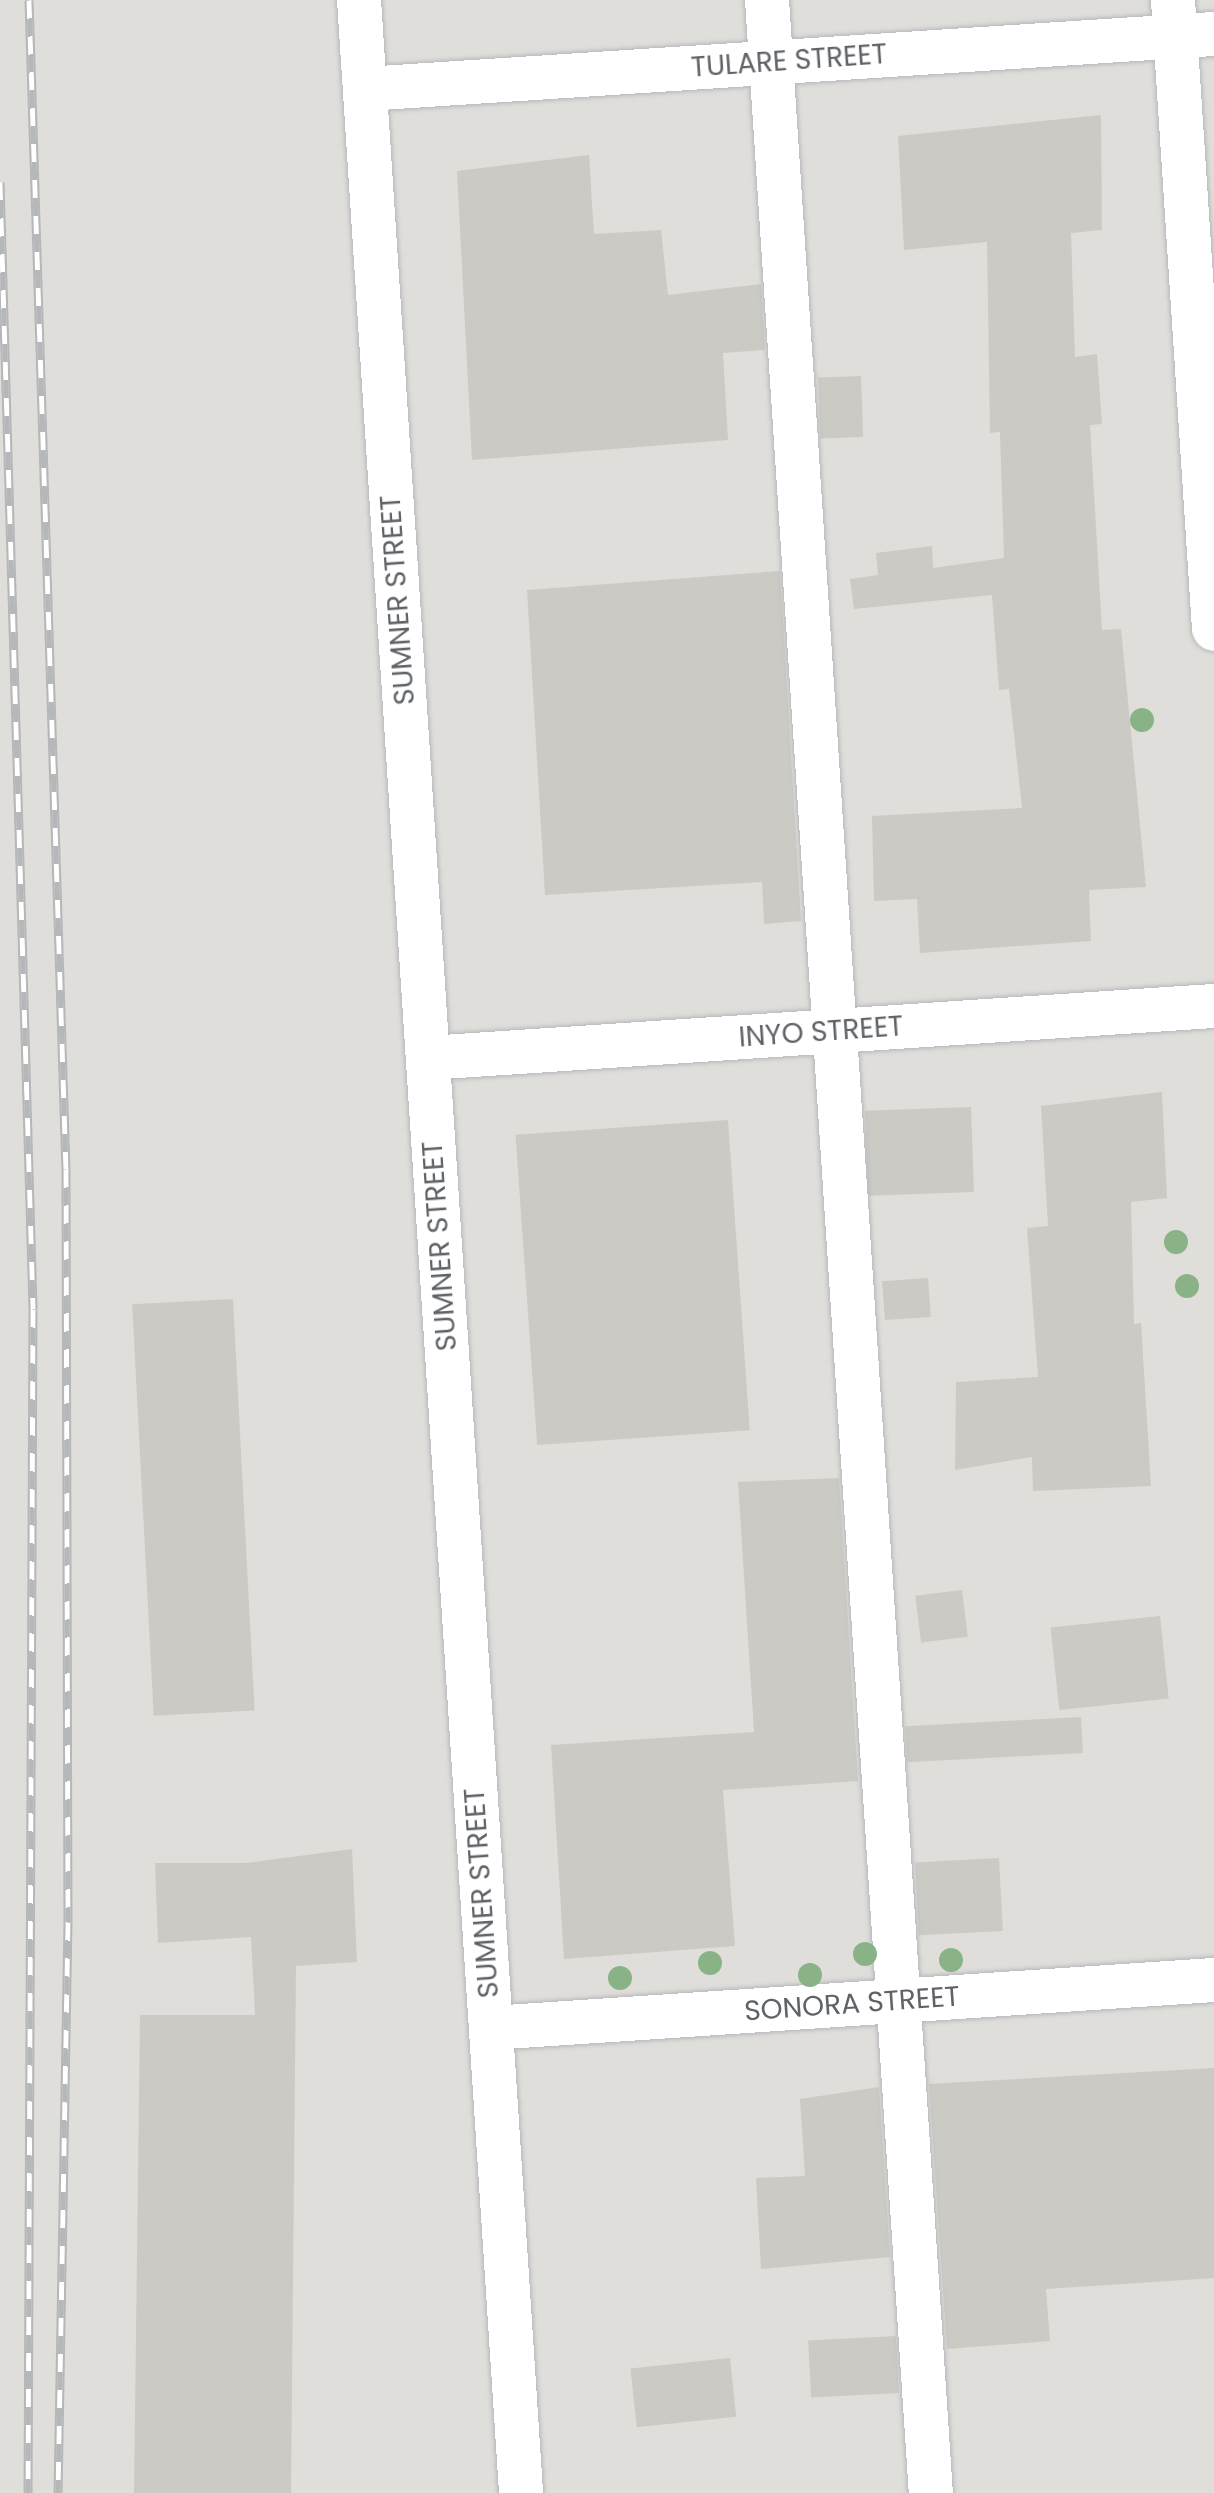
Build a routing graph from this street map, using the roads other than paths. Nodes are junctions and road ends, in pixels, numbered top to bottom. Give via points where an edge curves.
1 (359, 0) edge
2 (767, 0) edge
3 (1188, 23) edge
4 (771, 63) junction
5 (365, 89) junction
6 (1214, 629) edge
7 (1214, 1006) edge
8 (833, 1031) junction
9 (428, 1058) junction
10 (1214, 1980) edge
11 (901, 2000) junction
12 (491, 2028) junction
13 (521, 2493) edge
14 (931, 2493) edge

1 - 5 street, SUMNER STREET
2 - 4 street
3 - 4 street, TULARE STREET
3 - 6 street
4 - 5 street, TULARE STREET
4 - 8 street
5 - 9 street, SUMNER STREET
7 - 8 street, INYO STREET
8 - 9 street, INYO STREET
8 - 11 street
9 - 12 street, SUMNER STREET
10 - 11 street, SONORA STREET
11 - 12 street, SONORA STREET
11 - 14 street
12 - 13 street, SUMNER STREET

